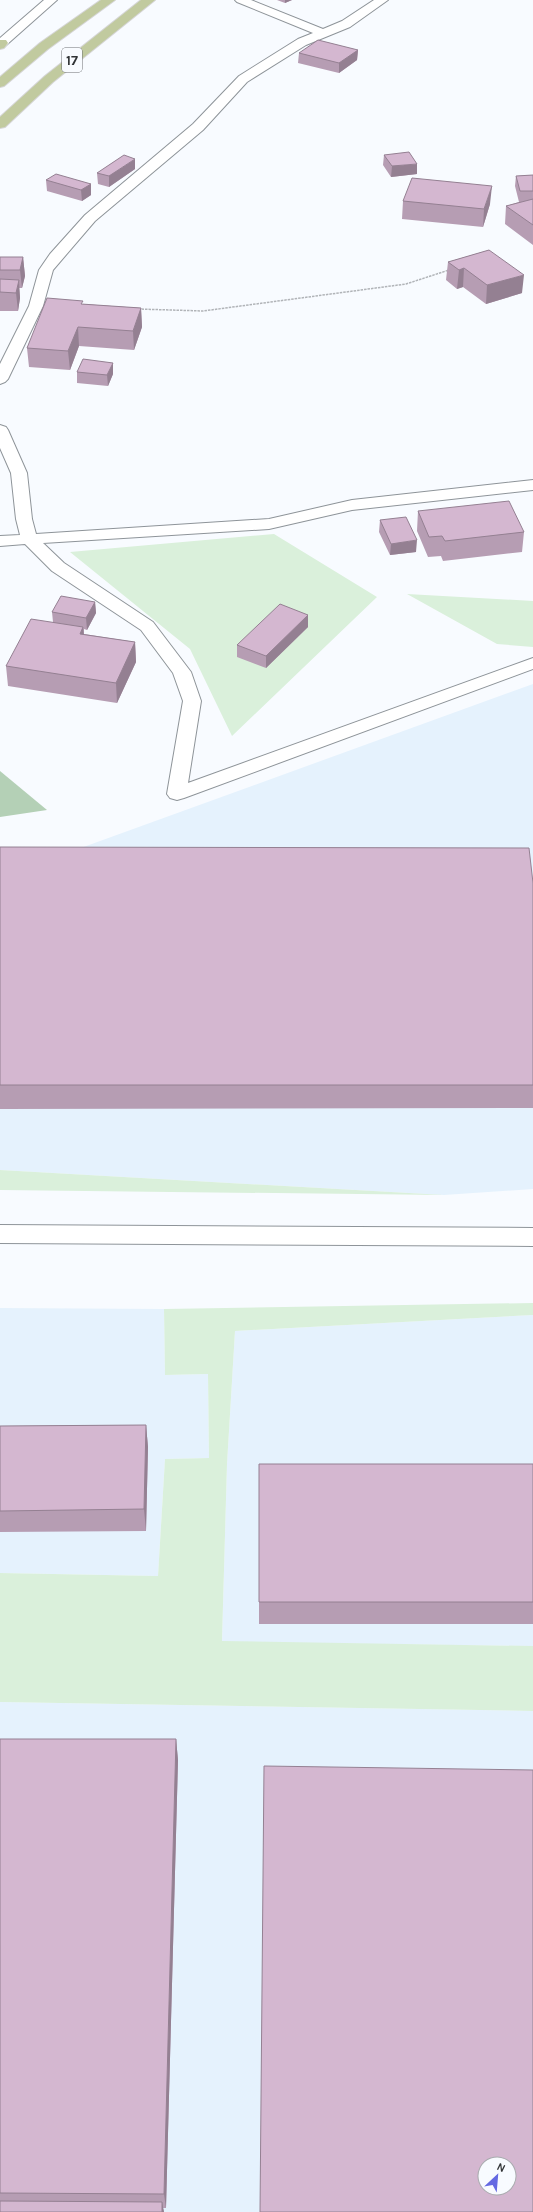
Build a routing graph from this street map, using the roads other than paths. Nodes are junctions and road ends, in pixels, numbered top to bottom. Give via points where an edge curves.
1 (51, 0) edge
2 (109, 0) edge
3 (149, 0) edge
4 (241, 0) edge
5 (382, 0) edge
6 (323, 33) junction
7 (1, 44) edge
8 (0, 83) edge
9 (0, 124) edge
10 (0, 379) edge
11 (0, 430) edge
12 (533, 485) edge
13 (29, 539) junction
14 (0, 541) edge
15 (533, 663) edge
16 (0, 1234) edge
17 (533, 1237) edge

1 - 7 street
2 - 8 main road, 17 via 44,46
3 - 9 main road, 17 via 49,79
4 - 6 street
5 - 6 street via 346,24
6 - 10 street via 302,42 243,79 198,127 90,218 46,270 36,306
11 - 13 street via 19,473
12 - 13 street via 352,505 269,524
13 - 14 street
13 - 15 street via 58,567 147,626 182,672 192,701 177,794
16 - 17 street

